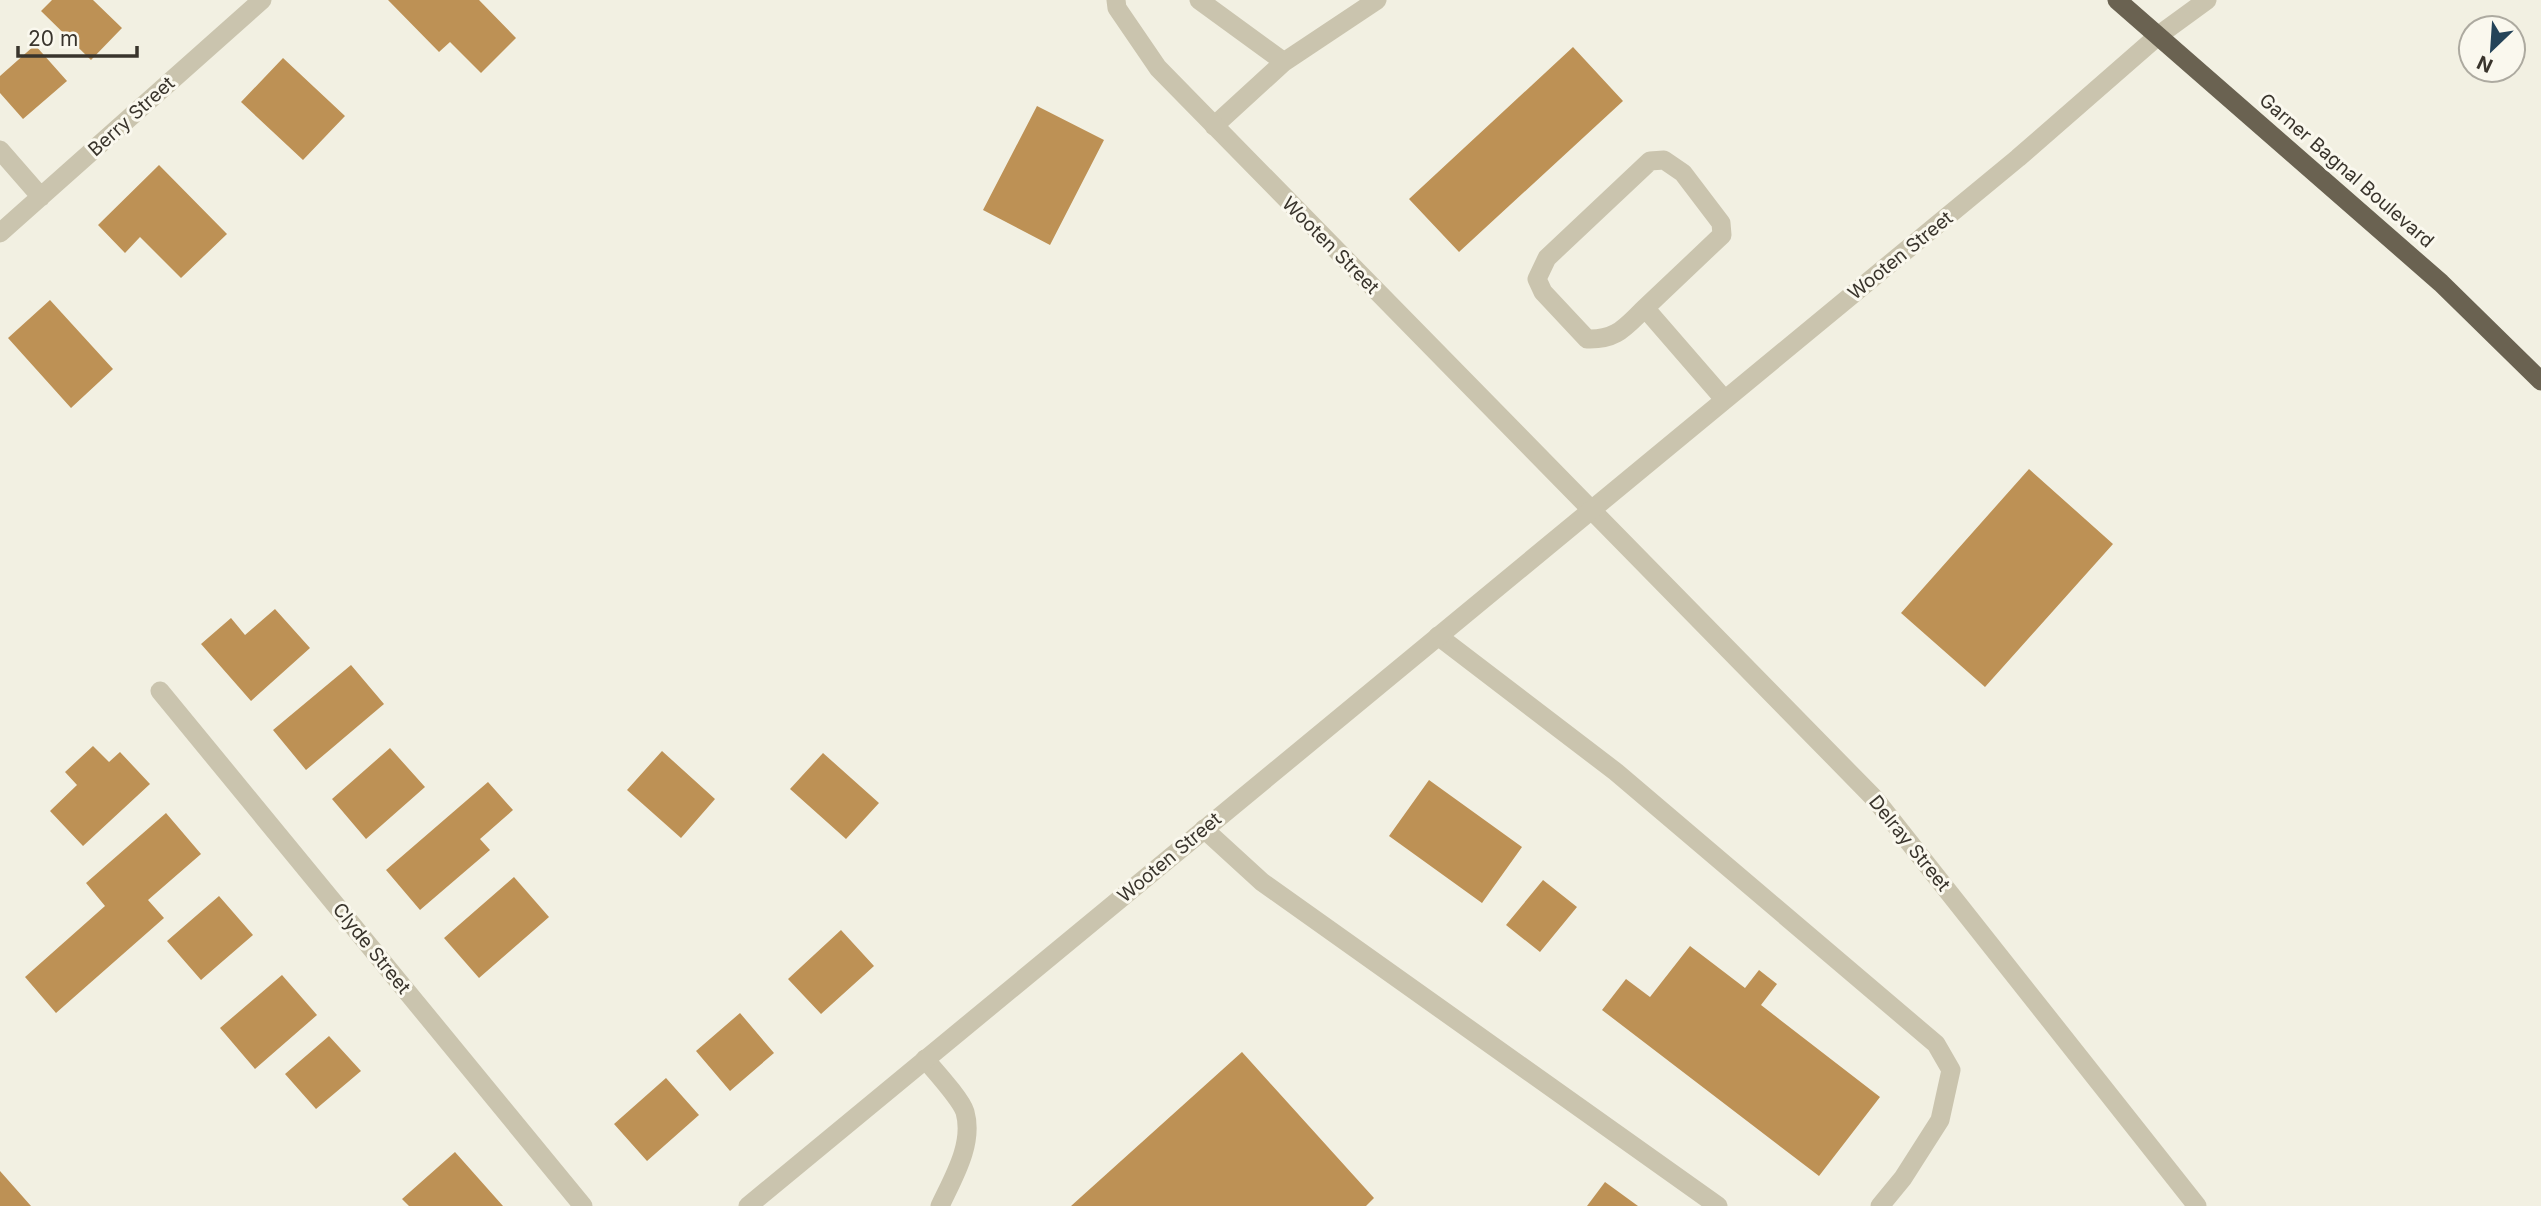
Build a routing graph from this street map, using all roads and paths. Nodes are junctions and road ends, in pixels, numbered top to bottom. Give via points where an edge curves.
1 (262, 0) edge
2 (1116, 0) edge
3 (1199, 0) edge
4 (1377, 0) edge
5 (2117, 0) edge
6 (2207, 0) edge
7 (2159, 35) junction
8 (1284, 62) junction
9 (1214, 126) junction
10 (0, 150) edge
11 (41, 197) junction
12 (0, 233) edge
13 (1645, 308) junction
14 (2541, 381) edge
15 (1724, 400) junction
16 (1591, 509) junction
17 (1438, 636) junction
18 (160, 691) dead end
19 (1204, 829) junction
20 (925, 1059) junction
21 (583, 1206) edge
22 (748, 1206) edge
23 (940, 1206) edge
24 (1718, 1206) edge
25 (1880, 1206) edge
26 (2196, 1206) edge

1 - 11 street, Berry Street
2 - 9 street, Wooten Street via 1158,68
3 - 8 street
4 - 8 street
5 - 7 highway, Garner Bagnal Boulevard
6 - 7 street, Wooten Street
7 - 14 highway, Garner Bagnal Boulevard via 2441,283
7 - 15 street, Wooten Street via 2018,159
8 - 9 street
9 - 16 street, Wooten Street
10 - 11 street
11 - 12 street, Berry Street
13 - 13 street via 1722,235 1721,223 1683,173 1664,160 1650,161 1547,258 1537,279 1543,292 1587,339 1617,335
13 - 15 street
15 - 16 street, Wooten Street
16 - 17 street, Wooten Street
16 - 26 street, Delray Street via 1875,799
17 - 19 street, Wooten Street
17 - 25 street via 1616,772 1936,1044 1951,1070 1940,1120
18 - 21 street, Clyde Street
19 - 20 street, Wooten Street
19 - 24 street via 1262,882
20 - 22 street, Wooten Street
20 - 23 street via 964,1110 967,1128 963,1154

